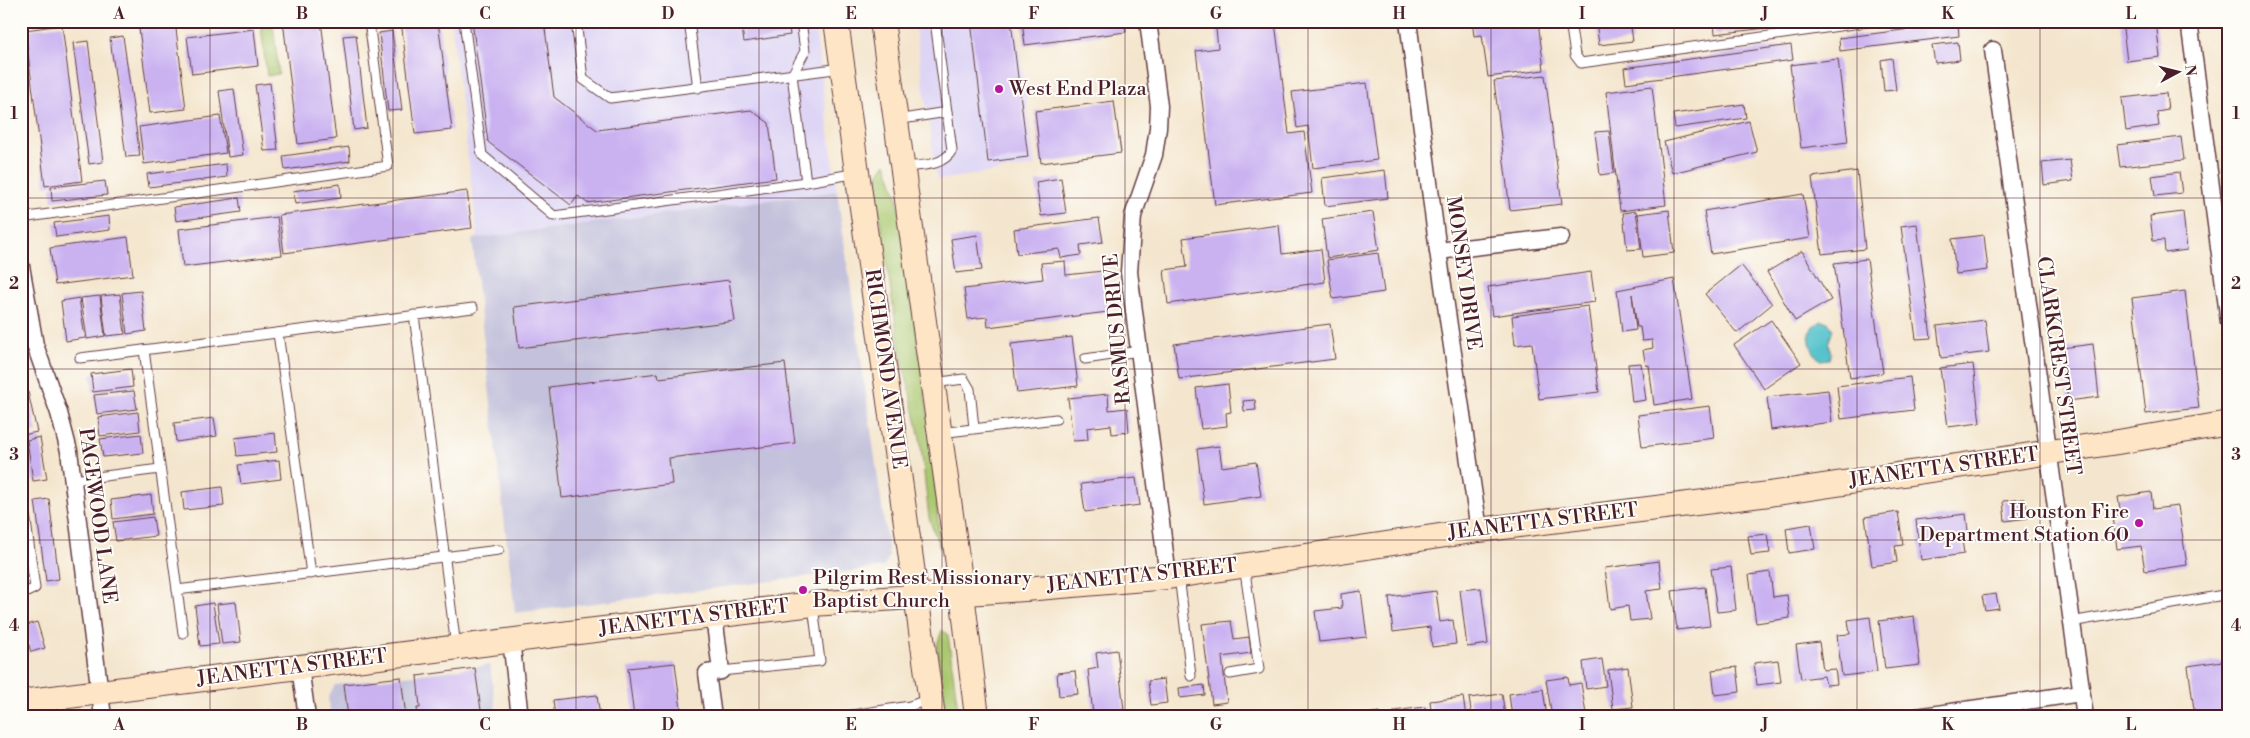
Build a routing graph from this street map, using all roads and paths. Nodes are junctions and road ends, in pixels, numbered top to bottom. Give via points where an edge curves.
1 (368, 21) edge
2 (464, 21) edge
3 (576, 21) edge
4 (689, 21) edge
5 (801, 21) edge
6 (836, 21) edge
7 (882, 21) edge
8 (935, 21) edge
9 (1148, 21) edge
10 (1408, 21) edge
11 (1570, 21) edge
12 (2189, 21) edge
13 (1868, 22) edge
14 (1993, 50) dead end
15 (843, 68) junction
16 (792, 75) junction
17 (698, 88) junction
18 (947, 112) junction
19 (896, 120) junction
20 (902, 167) junction
21 (858, 174) junction
22 (806, 182) junction
23 (21, 218) edge
24 (1561, 237) dead end
25 (1438, 251) junction
26 (21, 268) edge
27 (473, 308) dead end
28 (414, 315) junction
29 (2229, 322) edge
30 (278, 333) junction
31 (144, 350) junction
32 (1139, 351) junction
33 (80, 358) dead end
34 (1085, 359) dead end
35 (932, 384) junction
36 (1056, 419) dead end
37 (2226, 424) edge
38 (974, 428) junction
39 (940, 433) junction
40 (2229, 450) edge
41 (2048, 452) junction
42 (160, 469) junction
43 (73, 480) junction
44 (21, 485) edge
45 (1479, 530) junction
46 (500, 550) dead end
47 (445, 557) junction
48 (1244, 565) junction
49 (311, 574) junction
50 (1174, 576) junction
51 (177, 590) junction
52 (962, 593) junction
53 (2229, 594) edge
54 (21, 595) edge
55 (916, 597) junction
56 (813, 604) junction
57 (714, 616) junction
58 (2071, 622) junction
59 (183, 633) dead end
60 (511, 640) junction
61 (456, 647) junction
62 (300, 667) junction
63 (721, 671) junction
64 (1230, 674) dead end
65 (1191, 676) dead end
66 (100, 693) junction
67 (2081, 693) junction
68 (21, 702) edge
69 (932, 708) edge
70 (102, 717) edge
71 (307, 717) edge
72 (520, 717) edge
73 (713, 717) edge
74 (839, 717) edge
75 (977, 717) edge
76 (1917, 717) edge
77 (2085, 717) edge

1 - 23 lane via 388,166
2 - 22 lane via 482,155 554,216
3 - 17 lane via 583,79 610,98
4 - 17 lane
5 - 16 lane via 805,51
6 - 15 street, RICHMOND AVENUE
7 - 19 street
8 - 18 lane
9 - 32 street, RASMUS DRIVE via 1159,121 1154,155 1133,216 1129,272
10 - 25 street, MONSEY DRIVE
11 - 13 lane via 1575,55 1581,63
12 - 29 street
14 - 41 street, CLARKCREST STREET
15 - 16 lane
15 - 21 street, RICHMOND AVENUE
16 - 17 lane
16 - 22 lane
18 - 19 lane
18 - 20 lane via 952,150 948,157 940,162
19 - 20 street
20 - 35 street
21 - 22 lane
21 - 55 street, RICHMOND AVENUE
24 - 25 street
25 - 45 street, MONSEY DRIVE
26 - 43 street, PAGEWOOD LANE via 35,345 65,431
27 - 28 lane
28 - 30 lane
28 - 47 lane
30 - 31 lane
30 - 49 lane
31 - 33 lane
31 - 42 lane
32 - 34 lane
32 - 50 street, RASMUS DRIVE
35 - 38 lane via 964,379 970,388
35 - 39 street
36 - 38 lane
37 - 40 lane
37 - 41 street, JEANETTA STREET
38 - 39 lane
39 - 52 street
41 - 45 street, JEANETTA STREET via 1769,494
41 - 58 street, CLARKCREST STREET
42 - 43 lane
42 - 51 lane
43 - 66 street, PAGEWOOD LANE
44 - 54 lane via 35,588
45 - 48 street, JEANETTA STREET
46 - 47 lane
47 - 49 lane
47 - 61 lane
48 - 50 street, JEANETTA STREET
48 - 64 lane via 1259,669
49 - 51 lane
50 - 52 street, JEANETTA STREET
50 - 65 lane
51 - 59 lane
52 - 55 street, JEANETTA STREET
52 - 75 street
53 - 58 lane
55 - 56 street, JEANETTA STREET
55 - 69 street, RICHMOND AVENUE
56 - 57 street, JEANETTA STREET
56 - 63 lane via 820,661
57 - 60 street, JEANETTA STREET
57 - 63 street
58 - 67 street, CLARKCREST STREET
60 - 61 street, JEANETTA STREET
60 - 72 street
61 - 62 street, JEANETTA STREET
62 - 66 street, JEANETTA STREET
62 - 71 street
63 - 73 street via 707,673
66 - 68 street, JEANETTA STREET
66 - 70 street, PAGEWOOD LANE
67 - 76 street
67 - 77 street, CLARKCREST STREET
69 - 74 lane via 910,706

